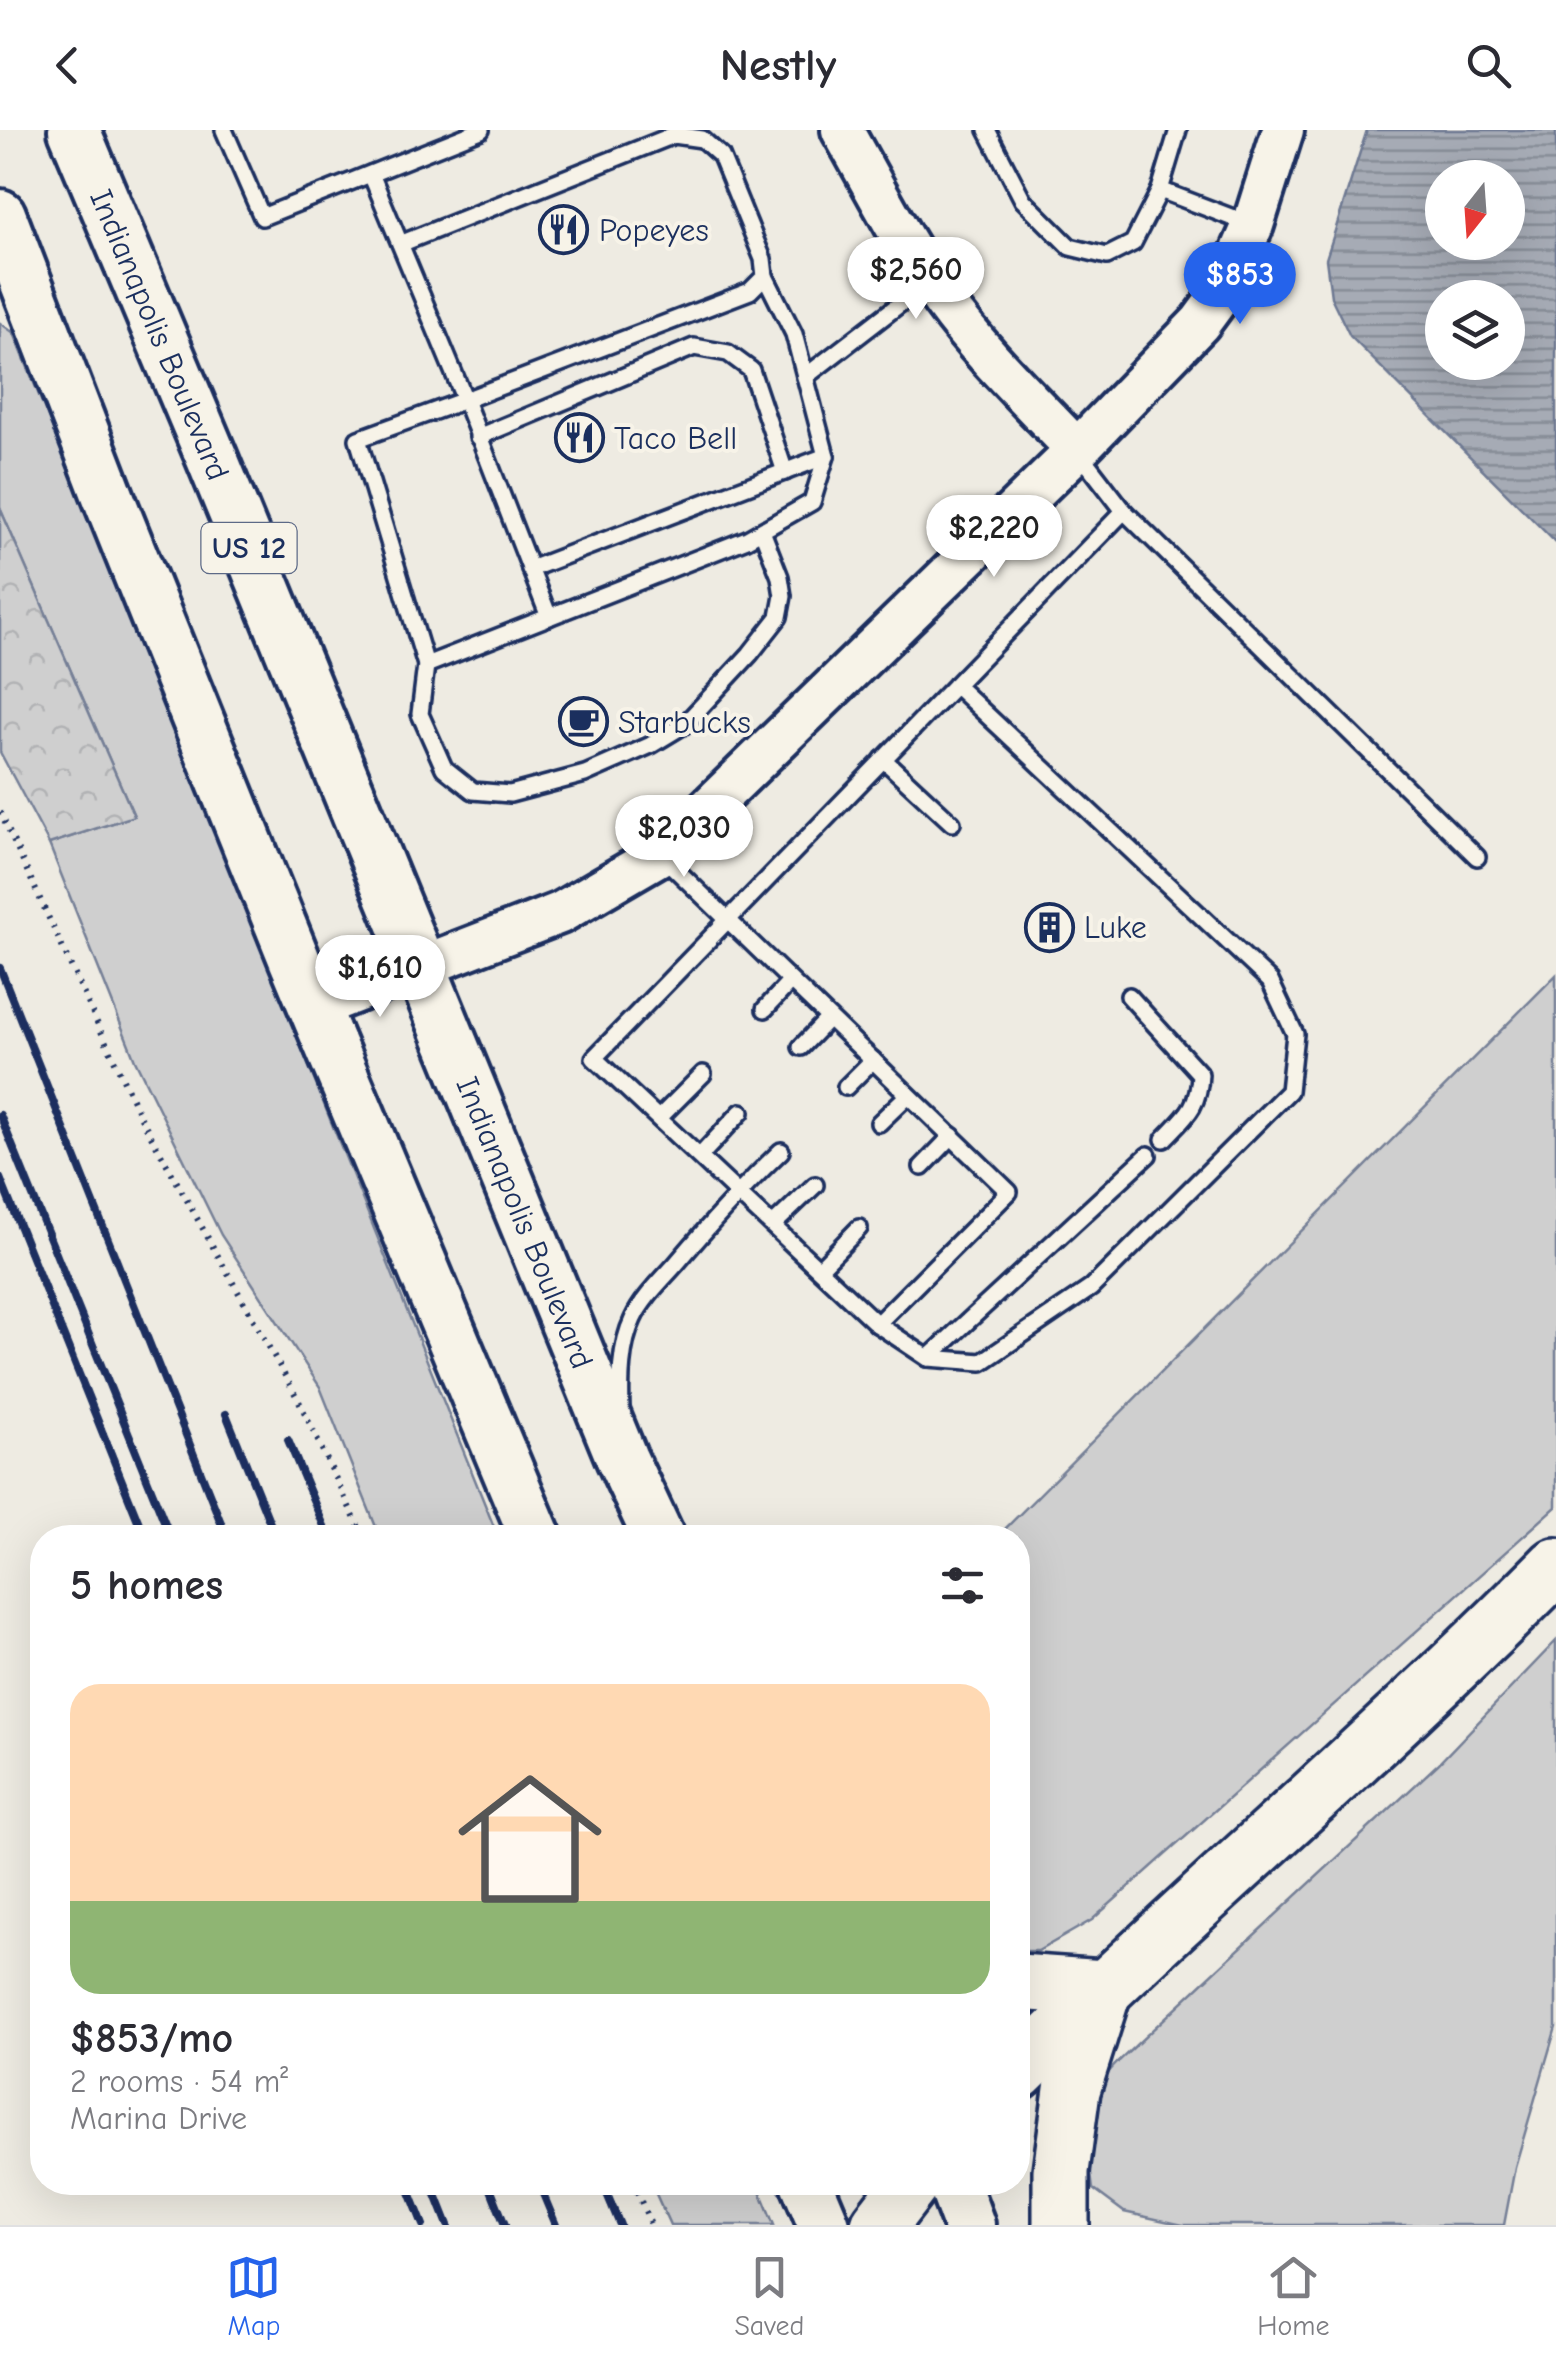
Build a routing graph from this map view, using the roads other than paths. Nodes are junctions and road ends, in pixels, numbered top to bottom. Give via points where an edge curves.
1 (74, 130) edge
2 (224, 130) edge
3 (481, 130) edge
4 (842, 130) edge
5 (987, 130) edge
6 (1178, 130) edge
7 (1283, 130) edge
8 (371, 174) junction
9 (1160, 190) junction
10 (0, 215) edge
11 (1253, 225) junction
12 (400, 244) junction
13 (765, 276) junction
14 (930, 280) junction
15 (805, 377) junction
16 (464, 400) junction
17 (478, 436) junction
18 (1077, 450) junction
19 (826, 456) junction
20 (785, 472) junction
21 (1124, 512) junction
22 (762, 531) junction
23 (530, 569) junction
24 (549, 618) junction
25 (426, 666) junction
26 (955, 685) junction
27 (883, 759) junction
28 (952, 823) dead end
29 (661, 854) junction
30 (1478, 858) dead end
31 (727, 920) junction
32 (420, 967) junction
33 (790, 982) junction
34 (1130, 996) dead end
35 (314, 1008) junction
36 (765, 1008) dead end
37 (829, 1018) junction
38 (801, 1048) dead end
39 (873, 1060) junction
40 (702, 1074) dead end
41 (846, 1087) dead end
42 (908, 1095) junction
43 (742, 1112) dead end
44 (659, 1118) junction
45 (879, 1123) dead end
46 (952, 1136) junction
47 (1164, 1139) dead end
48 (780, 1151) dead end
49 (1148, 1155) dead end
50 (700, 1156) junction
51 (922, 1166) dead end
52 (815, 1184) dead end
53 (738, 1192) junction
54 (774, 1226) junction
55 (859, 1228) dead end
56 (819, 1269) junction
57 (877, 1324) junction
58 (928, 1358) junction
59 (622, 1460) junction
60 (531, 1525) edge
61 (653, 1525) edge
62 (1556, 1566) edge
63 (1030, 1983) edge
64 (1104, 1988) junction
65 (1030, 2060) edge
66 (811, 2195) edge
67 (902, 2195) edge
68 (958, 2195) edge
69 (824, 2225) edge
70 (879, 2225) edge
71 (970, 2225) edge
72 (1060, 2225) edge

1 - 32 main road, Indianapolis Boulevard / US 12
2 - 8 lane via 262,217
3 - 8 lane
4 - 14 street
5 - 9 lane via 1023,200 1070,247 1107,256 1133,243
6 - 9 lane
7 - 11 street
8 - 12 lane
9 - 11 lane
10 - 35 main road via 16,273
11 - 18 street via 1222,293 1200,323
12 - 13 lane via 674,135 702,139 721,156
12 - 16 lane
13 - 15 lane via 794,334
13 - 16 lane via 750,291
14 - 15 lane
14 - 18 street via 992,360
15 - 19 lane
16 - 17 lane
16 - 25 lane via 358,439
17 - 20 lane via 694,346 728,353 751,370
17 - 23 lane
18 - 21 lane
18 - 29 street
19 - 20 lane
19 - 22 lane via 812,502
20 - 23 lane
21 - 26 lane
21 - 30 lane
22 - 24 lane
22 - 25 lane via 780,577 778,617 684,725 585,774 510,794 473,791 444,768 420,714
23 - 24 lane
24 - 25 lane
26 - 27 lane
26 - 58 lane via 1270,981 1295,1034 1289,1091 1091,1288 982,1362
27 - 28 lane
27 - 31 lane
29 - 31 lane
29 - 32 street via 560,913
31 - 33 lane
31 - 44 lane via 594,1058
32 - 35 street
32 - 59 main road, Indianapolis Boulevard / US 12
33 - 36 lane
33 - 37 lane
34 - 47 lane via 1200,1074 1200,1095
35 - 60 main road
37 - 38 lane
37 - 39 lane
39 - 41 lane
39 - 42 lane
40 - 44 lane
42 - 45 lane
42 - 46 lane
43 - 50 lane
44 - 50 lane
46 - 51 lane
46 - 57 lane via 1009,1192
48 - 53 lane
49 - 58 lane
50 - 53 lane
52 - 54 lane
53 - 54 lane
53 - 59 lane via 633,1318 622,1368
54 - 56 lane
55 - 56 lane
56 - 57 lane
57 - 58 lane
59 - 61 main road, Indianapolis Boulevard / US 12
62 - 64 highway via 1461,1662
63 - 64 highway
64 - 65 highway
64 - 72 highway via 1072,2090
66 - 69 main road
67 - 70 highway
68 - 71 main road

